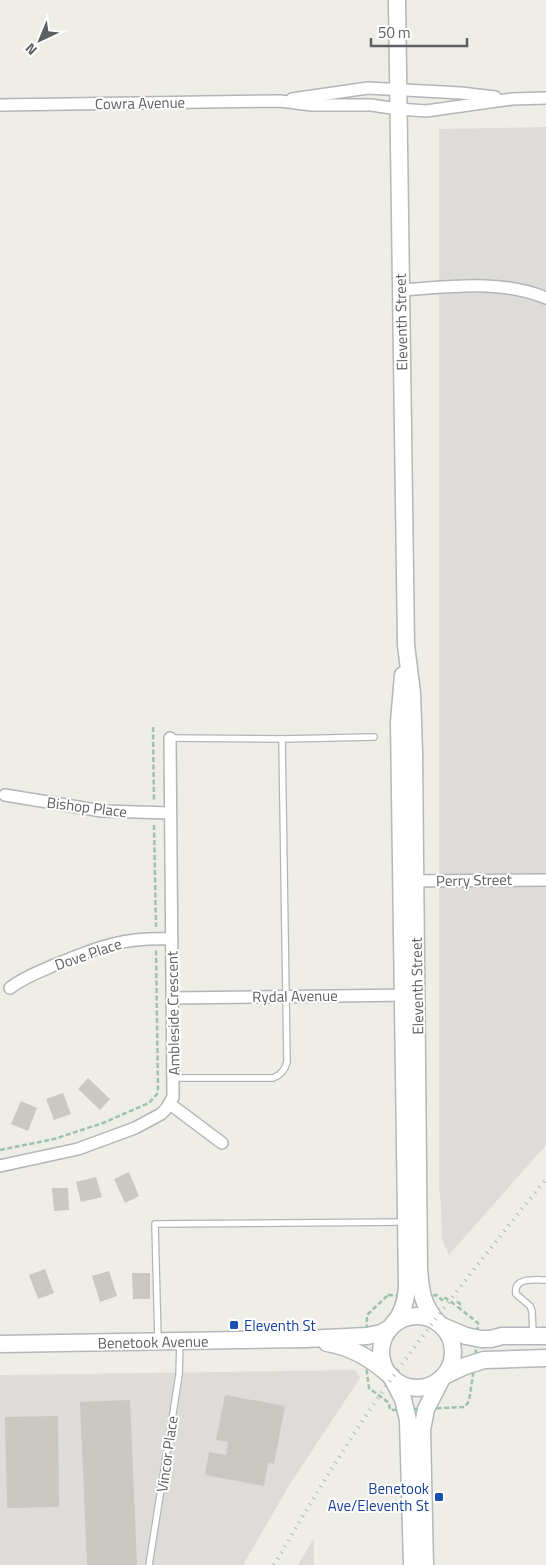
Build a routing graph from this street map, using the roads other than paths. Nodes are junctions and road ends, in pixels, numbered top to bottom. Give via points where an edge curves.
1 (397, 0) edge
2 (398, 90) junction
3 (546, 98) edge
4 (512, 99) junction
5 (280, 101) junction
6 (0, 105) edge
7 (398, 110) junction
8 (401, 290) junction
9 (546, 298) edge
10 (374, 737) dead end
11 (170, 738) joint
12 (282, 739) junction
13 (5, 795) dead end
14 (170, 813) junction
15 (546, 880) edge
16 (409, 881) junction
17 (172, 938) junction
18 (10, 988) dead end
19 (410, 995) junction
20 (285, 996) junction
21 (173, 998) junction
22 (174, 1078) junction
23 (170, 1104) junction
24 (222, 1143) dead end
25 (0, 1166) edge
26 (413, 1222) junction
27 (546, 1280) edge
28 (414, 1296) junction
29 (439, 1324) junction
30 (391, 1326) junction
31 (540, 1336) edge
32 (306, 1340) junction
33 (158, 1342) junction
34 (180, 1342) junction
35 (0, 1344) edge
36 (546, 1358) edge
37 (390, 1376) junction
38 (443, 1377) junction
39 (149, 1565) edge
40 (412, 1565) edge
41 (425, 1565) edge

1 - 2 street, Eleventh Street
2 - 4 street, Cowra Avenue
2 - 5 street, Cowra Avenue via 368,88
2 - 7 street, Eleventh Street
3 - 4 street, Cowra Avenue
4 - 7 street, Cowra Avenue via 426,111
5 - 6 street, Cowra Avenue
5 - 7 street, Cowra Avenue
7 - 8 street, Eleventh Street
8 - 9 street via 498,286
8 - 16 street, Eleventh Street via 406,645 399,722
10 - 12 lane
11 - 12 lane
11 - 14 street, Ambleside Crescent
12 - 20 lane
13 - 14 street, Bishop Place via 102,811
14 - 17 street, Ambleside Crescent
15 - 16 street, Perry Street
16 - 19 street, Eleventh Street
17 - 18 street, Dove Place via 136,939 100,947 30,975
17 - 21 street, Ambleside Crescent
19 - 20 street, Rydal Avenue
19 - 26 street, Eleventh Street
20 - 21 street, Rydal Avenue
20 - 22 lane via 287,1062 278,1076
21 - 22 street, Ambleside Crescent
22 - 23 street, Ambleside Crescent
23 - 24 street
23 - 25 street via 154,1119 78,1149
26 - 28 street, Eleventh Street
26 - 33 lane via 155,1224
27 - 31 lane via 526,1280 515,1287 516,1294 530,1306
28 - 29 street, Eleventh Street
28 - 30 street, Eleventh Street
29 - 30 street via 416,1316 406,1317
29 - 31 street via 477,1339
29 - 38 street via 449,1336 453,1350 451,1364
30 - 32 street, Benetook Avenue via 381,1333 367,1336
30 - 37 street via 382,1342 380,1354
32 - 34 street, Benetook Avenue
32 - 37 street, Benetook Avenue via 341,1346 366,1356
33 - 34 street, Benetook Avenue
33 - 35 street, Benetook Avenue
34 - 39 lane, Vincor Place via 176,1393
36 - 38 street via 475,1362
37 - 38 street via 414,1388 432,1385
37 - 40 street via 406,1409
38 - 41 street via 426,1409 422,1430

